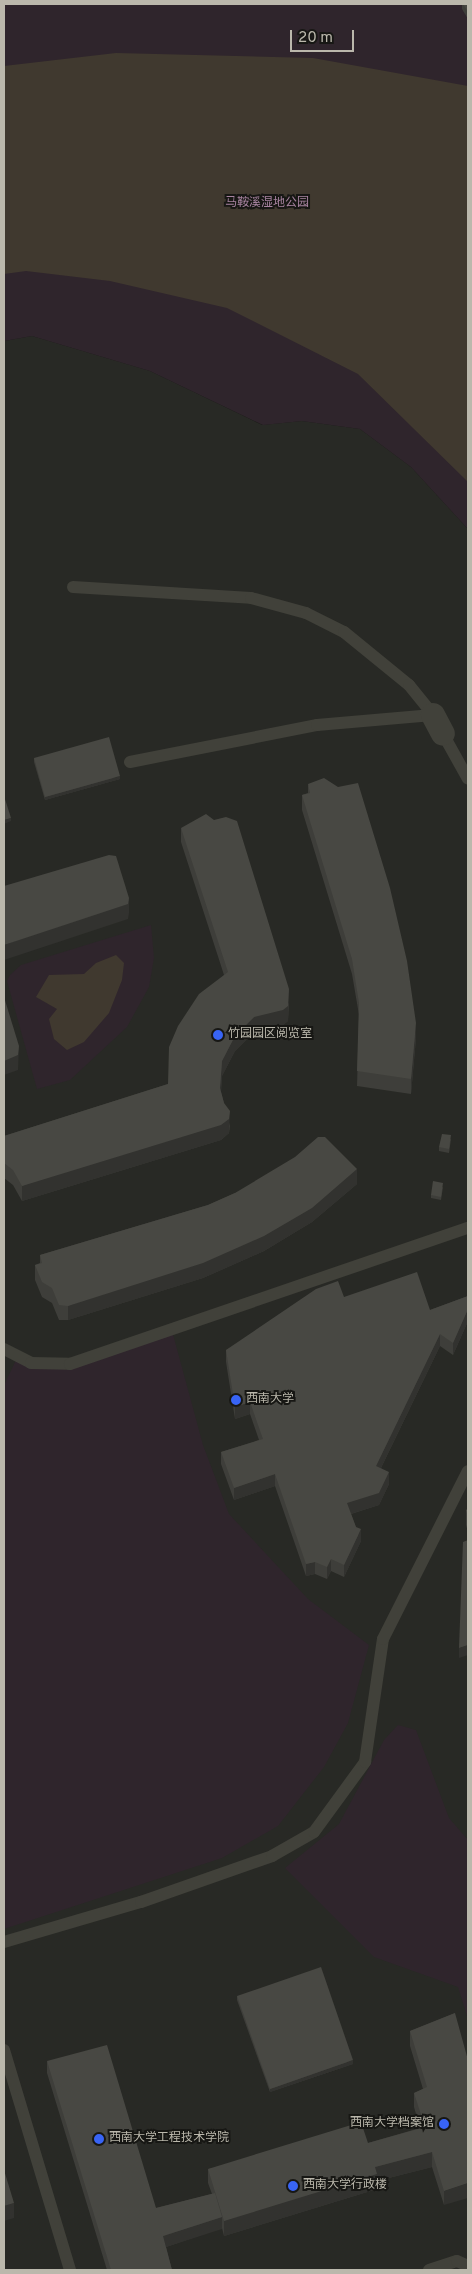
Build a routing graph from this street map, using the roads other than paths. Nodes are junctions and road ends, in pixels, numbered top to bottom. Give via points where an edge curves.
1 (73, 587) dead end
2 (438, 725) junction
3 (130, 762) dead end
4 (468, 779) edge
5 (468, 1228) edge
6 (4, 1349) edge
7 (468, 1471) edge
8 (4, 1942) edge
9 (4, 2050) edge
10 (468, 2266) edge
11 (70, 2270) edge
12 (429, 2270) edge

1 - 2 lane via 251,598 306,612 344,632 409,685
2 - 3 lane via 317,725
2 - 4 lane
5 - 6 lane via 70,1364 31,1363
7 - 8 lane via 383,1639 365,1762 314,1832 272,1856 141,1902
9 - 11 lane
10 - 12 lane via 458,2261

